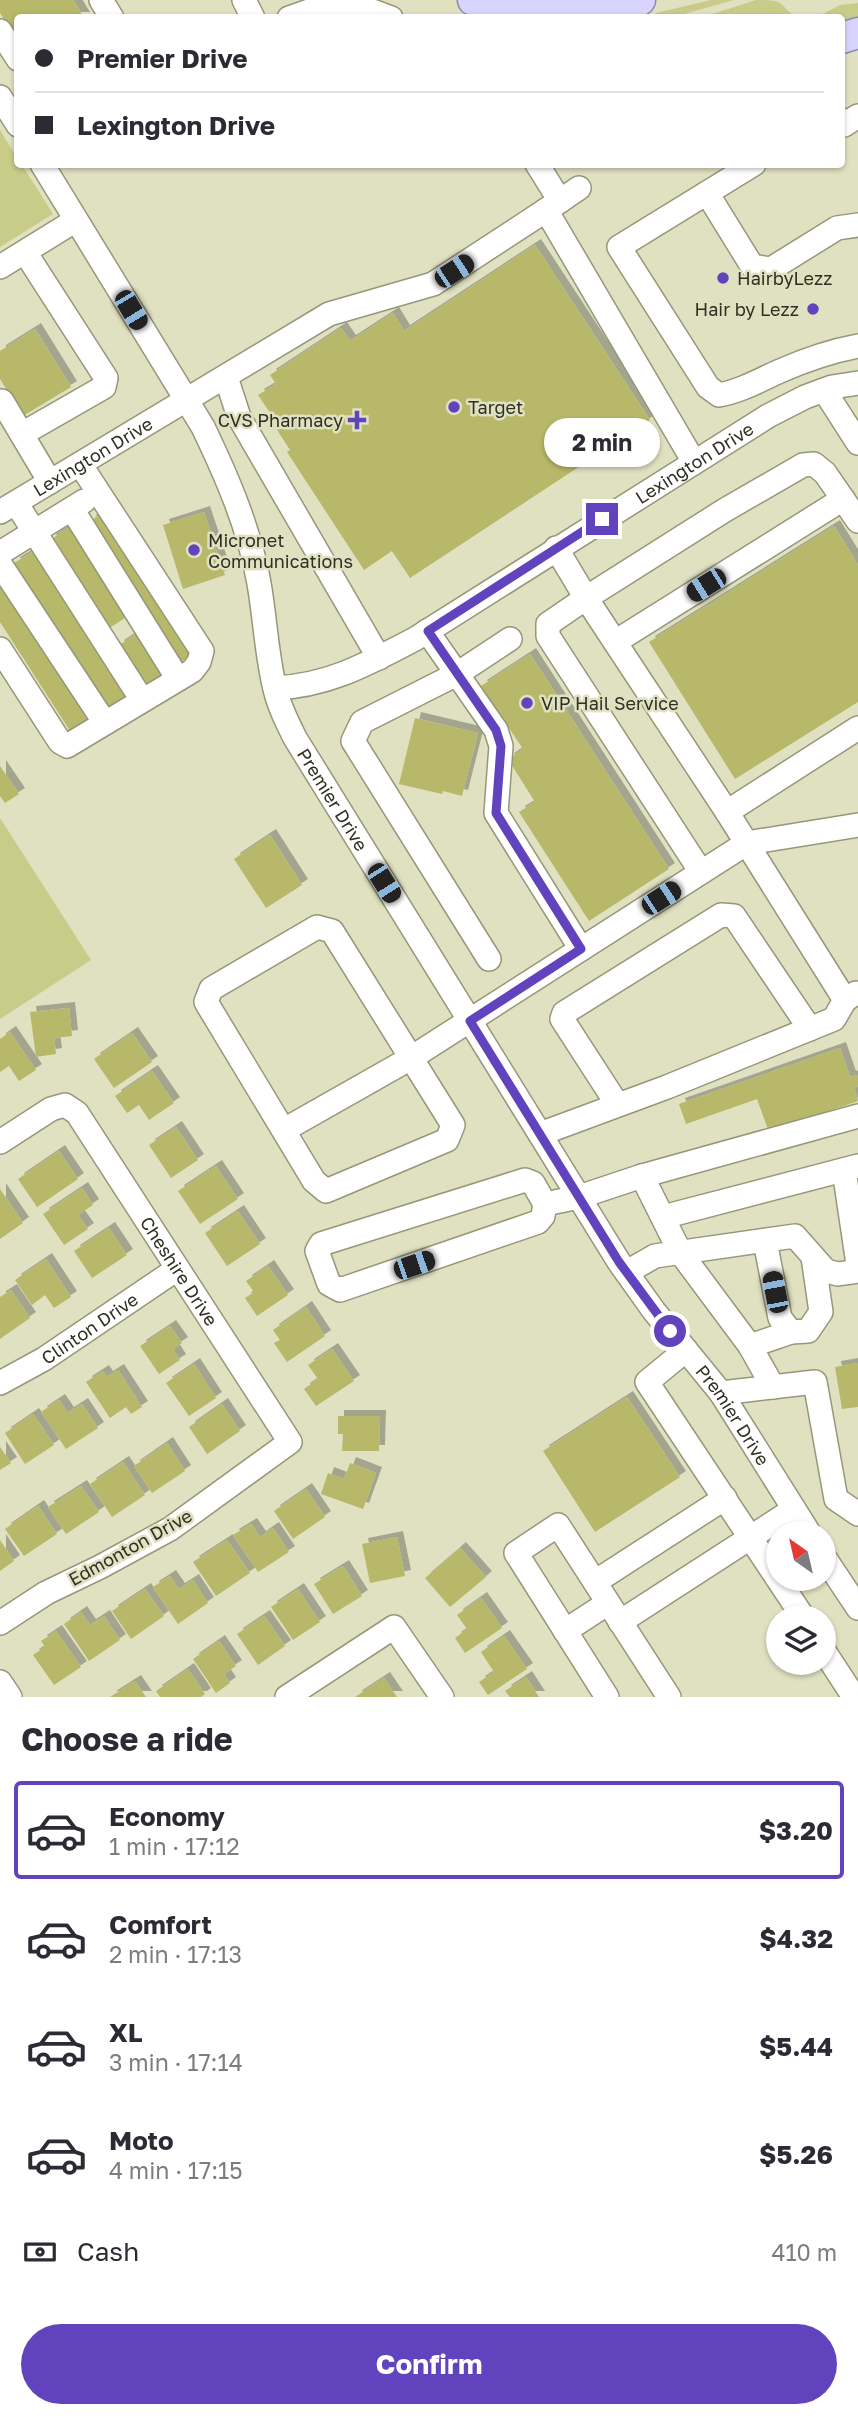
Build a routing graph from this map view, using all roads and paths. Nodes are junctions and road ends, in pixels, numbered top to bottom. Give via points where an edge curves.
1 (473, 0) edge
2 (640, 0) edge
3 (536, 9) junction
4 (300, 14) edge
5 (380, 14) edge
6 (558, 14) edge
7 (0, 31) edge
8 (14, 53) edge
9 (47, 168) edge
10 (539, 168) edge
11 (747, 168) edge
12 (579, 188) dead end
13 (707, 192) junction
14 (553, 206) junction
15 (76, 220) junction
16 (858, 225) edge
17 (25, 252) junction
18 (0, 267) edge
19 (858, 346) edge
20 (778, 372) junction
21 (226, 377) junction
22 (858, 383) edge
23 (824, 390) junction
24 (1, 400) edge
25 (186, 400) junction
26 (793, 403) junction
27 (22, 434) junction
28 (858, 443) edge
29 (694, 461) junction
30 (80, 464) junction
31 (50, 482) junction
32 (99, 492) junction
33 (843, 499) junction
34 (8, 507) edge
35 (72, 509) junction
36 (858, 521) edge
37 (34, 532) junction
38 (556, 548) junction
39 (0, 553) edge
40 (0, 564) edge
41 (586, 598) junction
42 (428, 631) junction
43 (510, 639) dead end
44 (615, 642) junction
45 (0, 649) edge
46 (379, 658) junction
47 (457, 674) junction
48 (178, 679) junction
49 (275, 688) junction
50 (142, 700) junction
51 (105, 723) junction
52 (858, 728) edge
53 (727, 812) junction
54 (858, 825) edge
55 (747, 844) junction
56 (701, 872) junction
57 (581, 949) junction
58 (489, 959) dead end
59 (851, 996) edge
60 (470, 1021) junction
61 (810, 1029) junction
62 (411, 1058) junction
63 (617, 1104) junction
64 (858, 1116) edge
65 (284, 1130) junction
66 (540, 1134) junction
67 (0, 1142) edge
68 (851, 1168) edge
69 (642, 1176) junction
70 (579, 1197) junction
71 (545, 1204) junction
72 (855, 1213) edge
73 (663, 1217) junction
74 (765, 1241) junction
75 (680, 1252) junction
76 (813, 1255) junction
77 (858, 1264) edge
78 (177, 1269) junction
79 (858, 1271) edge
80 (627, 1272) junction
81 (791, 1332) junction
82 (750, 1346) junction
83 (686, 1350) junction
84 (0, 1383) edge
85 (773, 1387) junction
86 (721, 1393) junction
87 (290, 1442) joint
88 (725, 1498) junction
89 (793, 1510) junction
90 (858, 1514) edge
91 (801, 1521) edge
92 (751, 1537) junction
93 (836, 1575) edge
94 (595, 1582) junction
95 (795, 1605) edge
96 (858, 1608) edge
97 (614, 1612) junction
98 (0, 1623) edge
99 (565, 1631) junction
100 (836, 1669) edge
101 (0, 1682) edge
102 (10, 1697) edge
103 (287, 1697) edge
104 (442, 1697) edge
105 (607, 1697) edge
106 (669, 1697) edge
107 (854, 1697) edge

1 - 3 main road
2 - 3 main road via 583,9
3 - 6 main road
4 - 5 street via 332,3 351,3
7 - 8 street
9 - 15 street, Premier Drive
10 - 14 street
11 - 13 street
12 - 14 street, Lexington Drive
13 - 16 street via 752,266 771,270 837,228
13 - 20 street via 619,247 709,387 719,395 737,392
14 - 21 street, Lexington Drive via 433,284 329,314
14 - 29 street
15 - 17 street
15 - 25 street, Premier Drive
17 - 18 street
17 - 27 street via 106,378 104,387
19 - 20 street
20 - 26 street
21 - 25 street, Lexington Drive
21 - 46 street via 239,417
22 - 23 street, Lexington Drive
23 - 26 street, Lexington Drive
23 - 28 street
24 - 27 street
25 - 30 street, Lexington Drive
25 - 49 street, Premier Drive via 218,459 249,539
26 - 29 street, Lexington Drive
27 - 31 street
29 - 38 street, Lexington Drive
30 - 31 street, Lexington Drive
30 - 32 street
31 - 34 street, Lexington Drive
32 - 35 street
32 - 48 street via 202,651 199,662
33 - 36 street
33 - 41 street via 825,473 814,464 803,465
33 - 44 street
34 - 37 street
35 - 37 street
35 - 48 street
37 - 39 street
37 - 50 street
38 - 41 street
38 - 42 street, Lexington Drive
40 - 51 street
41 - 44 street
41 - 56 street via 548,624 548,636
42 - 46 street, Lexington Drive
42 - 47 street
43 - 47 street
44 - 53 street
45 - 51 street via 60,742 66,746
46 - 49 street, Lexington Drive via 326,681
47 - 57 street via 496,730 501,746 496,813
47 - 58 street via 362,722 353,741
48 - 50 street
49 - 60 street, Premier Drive via 307,758
50 - 51 street
52 - 53 street
53 - 55 street
54 - 55 street
55 - 56 street
55 - 59 street
56 - 57 street
57 - 60 street
59 - 61 street via 834,1019
60 - 62 street
60 - 66 street, Premier Drive
61 - 63 street
61 - 63 street via 734,916 721,915 564,1013 562,1019
62 - 65 street
62 - 65 street via 453,1125 447,1140 326,1191 314,1181
62 - 65 street via 331,931 317,927 211,989 206,1002
63 - 66 street
64 - 69 street
66 - 70 street, Premier Drive
67 - 78 street, Cheshire Drive via 51,1109 65,1105 78,1113
68 - 72 street
68 - 73 street
69 - 70 street
69 - 73 street
70 - 71 street
70 - 80 street, Premier Drive
71 - 71 street via 538,1222 340,1290 329,1284 317,1251 321,1244 525,1180 533,1183
72 - 77 street
73 - 75 street
74 - 75 street
74 - 76 street via 795,1236
74 - 81 street via 780,1318
75 - 80 street via 654,1256
75 - 82 street
76 - 79 street via 826,1271
76 - 81 street via 821,1312 808,1331
78 - 84 street, Clinton Drive via 44,1359
78 - 87 street, Cheshire Drive
80 - 83 street, Premier Drive
81 - 82 street
82 - 85 street
83 - 86 street, Premier Drive
83 - 88 street via 647,1381
85 - 86 street
85 - 90 street via 815,1382 836,1499
86 - 89 street, Premier Drive
87 - 98 street, Edmonton Drive via 170,1529 46,1592
88 - 92 street
88 - 94 street
89 - 91 street, Premier Drive
89 - 92 street
92 - 95 street
92 - 97 street
93 - 96 street
94 - 97 street
94 - 99 street via 558,1525 516,1553
97 - 99 street
97 - 106 street
99 - 105 street
100 - 107 street
101 - 102 street
103 - 104 street via 394,1627

